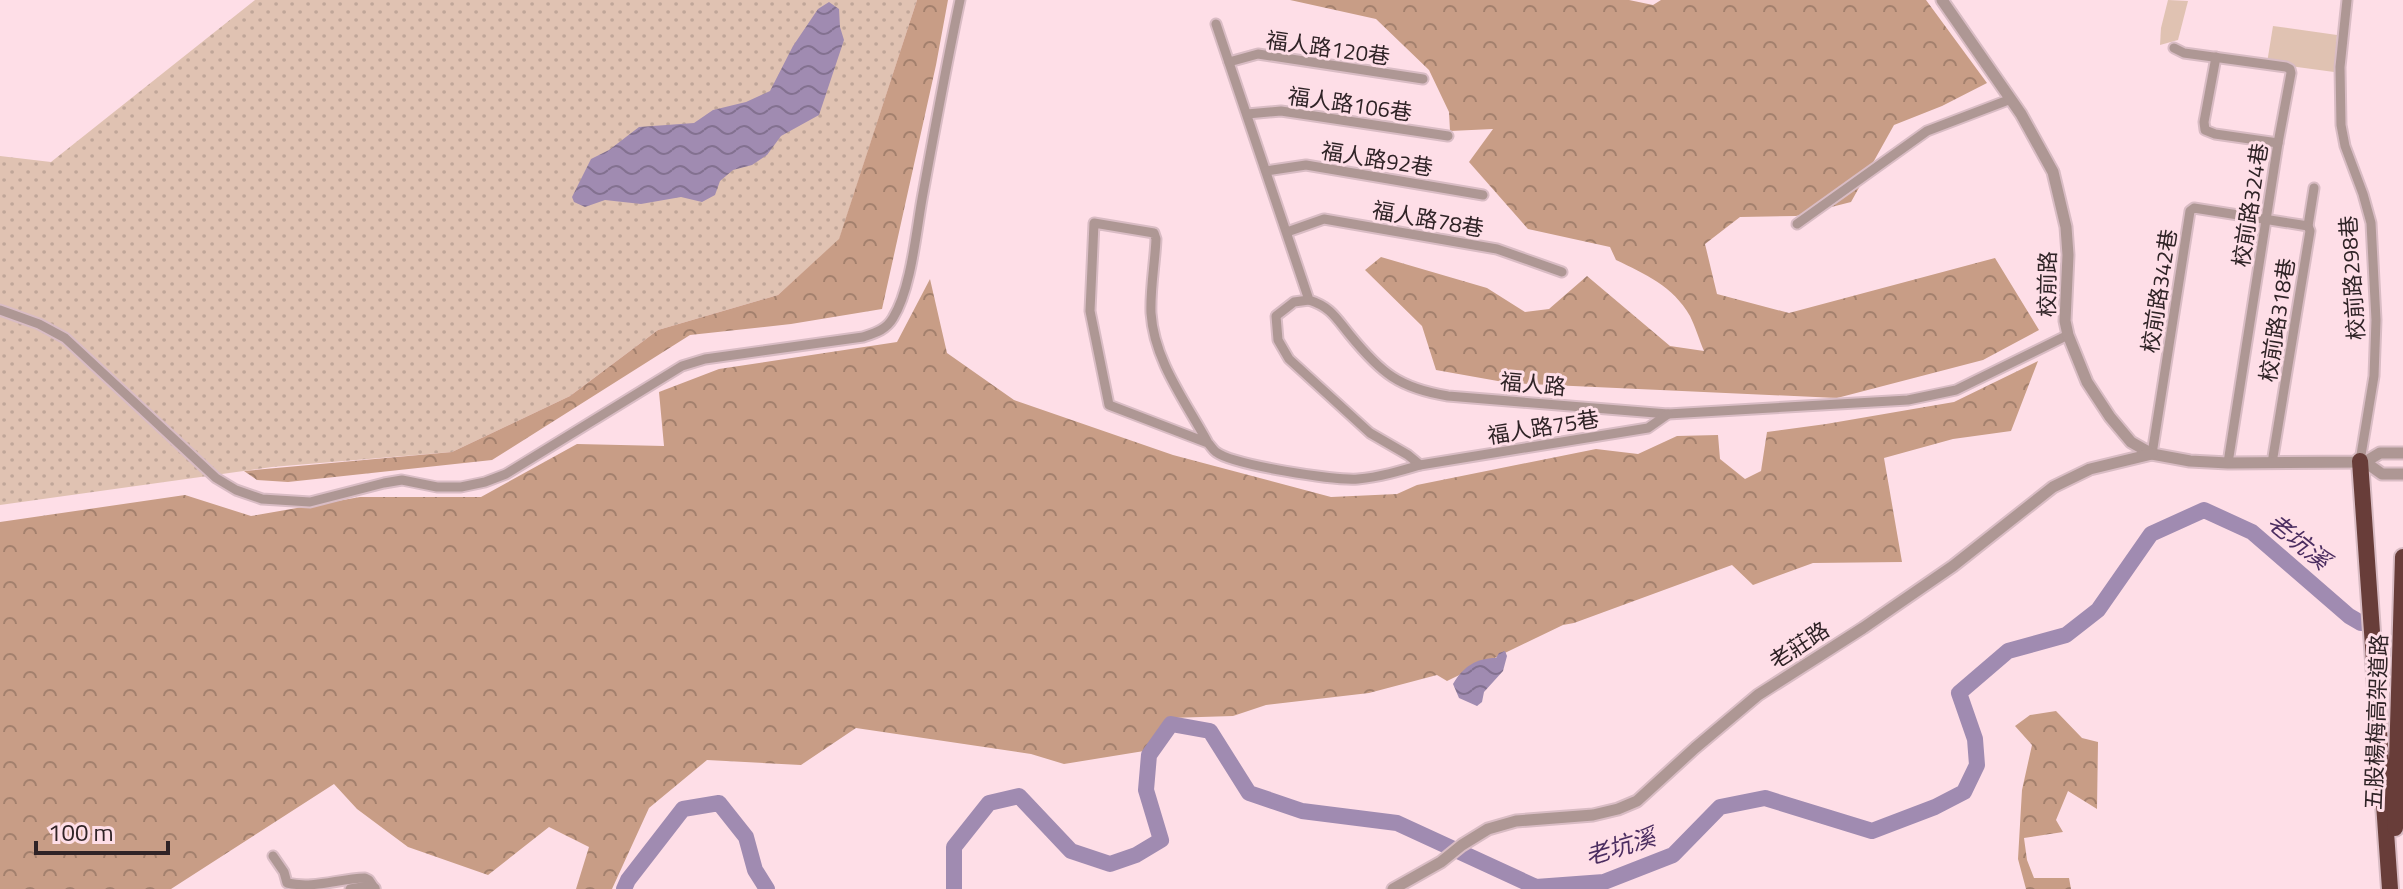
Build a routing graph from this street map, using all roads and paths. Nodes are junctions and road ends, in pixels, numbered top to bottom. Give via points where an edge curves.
1 (960, 0) edge
2 (1942, 0) edge
3 (2347, 0) edge
4 (1216, 24) dead end
5 (2174, 48) dead end
6 (2216, 57) junction
7 (1229, 62) junction
8 (1423, 79) dead end
9 (2011, 99) junction
10 (1247, 114) junction
11 (1448, 136) dead end
12 (2278, 143) junction
13 (1266, 171) junction
14 (2314, 188) dead end
15 (1483, 195) dead end
16 (2266, 220) junction
17 (1797, 224) dead end
18 (2308, 226) junction
19 (1287, 232) junction
20 (1562, 272) dead end
21 (1309, 300) junction
22 (0, 310) edge
23 (2068, 335) junction
24 (1668, 414) junction
25 (1208, 443) junction
26 (2403, 453) edge
27 (2152, 454) junction
28 (2362, 462) junction
29 (2228, 463) junction
30 (2272, 463) junction
31 (1420, 465) junction
32 (2403, 474) edge
33 (2403, 557) edge
34 (273, 856) dead end
35 (375, 888) edge
36 (350, 889) edge
37 (1393, 889) edge
38 (2392, 889) edge

1 - 22 street via 914,247 891,322 863,337 682,366 485,482 437,487 402,480 310,502 262,499 236,490 216,478 65,338
2 - 9 street, 校前路
3 - 28 street, 校前路298巷 via 2341,125 2371,223 2376,320
4 - 7 street
5 - 6 street, 校前路324巷
6 - 12 street via 2205,130
6 - 12 street, 校前路324巷 via 2290,69
7 - 8 street, 福人路120巷 via 1258,54
7 - 10 street
9 - 17 street via 1927,131
9 - 23 street, 校前路 via 2053,172 2060,196 2068,255
10 - 11 street, 福人路106巷 via 1281,111
10 - 13 street
12 - 16 street, 校前路324巷
13 - 15 street, 福人路92巷 via 1306,165
13 - 19 street
14 - 18 street, 校前路318巷
16 - 18 street
16 - 27 street, 校前路342巷 via 2190,211
16 - 29 street, 校前路324巷
18 - 30 street, 校前路318巷
19 - 20 street, 福人路78巷 via 1324,219 1497,249
19 - 21 street
21 - 24 street, 福人路 via 1325,305 1392,378 1419,391
21 - 31 street via 1294,302 1276,316 1278,340 1289,359 1370,433
23 - 24 street, 福人路 via 1956,390 1908,400
23 - 27 street, 校前路 via 2087,382 2110,417 2131,442
24 - 31 street, 福人路75巷 via 1648,428
25 - 25 street, 福人路75巷 via 1109,405 1090,311 1094,223 1154,233 1151,312 1157,345
25 - 31 street, 福人路75巷 via 1217,453 1265,468 1355,480
26 - 28 street, 校前路 via 2380,453
27 - 29 street, 校前路
27 - 37 street, 老莊路 via 2090,469 2053,487 1953,566 1758,695 1637,801 1593,815 1516,821 1488,829
28 - 30 street, 校前路
28 - 32 street via 2382,474
28 - 38 highway
29 - 30 street, 校前路
33 - 38 highway, 五股楊梅高架道路
34 - 35 street via 292,886 322,888 365,878
35 - 36 street

